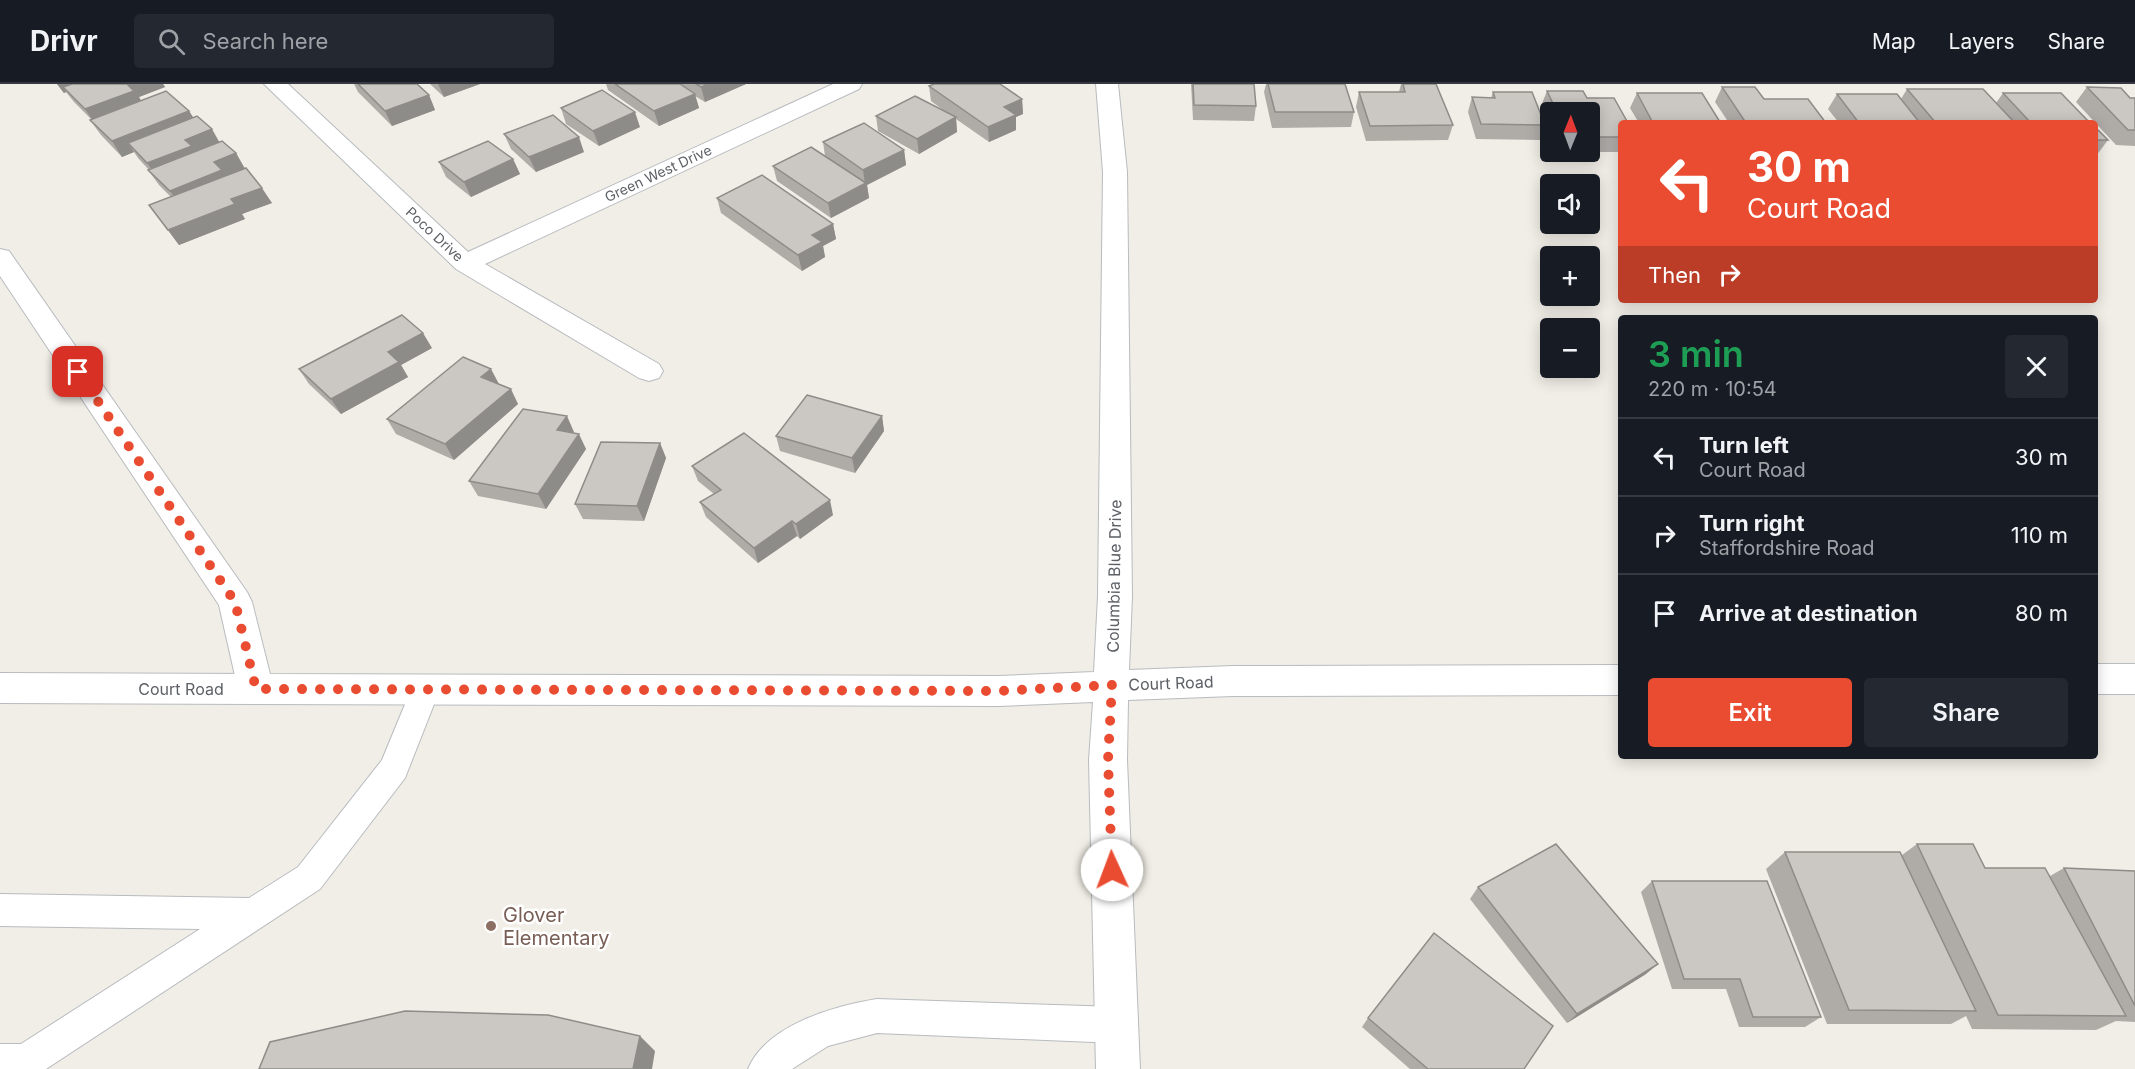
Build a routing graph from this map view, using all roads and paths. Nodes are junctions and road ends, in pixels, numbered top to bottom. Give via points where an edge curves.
1 (277, 84) edge
2 (851, 84) edge
3 (1107, 84) edge
4 (0, 257) edge
5 (465, 262) junction
6 (649, 371) dead end
7 (2135, 678) edge
8 (2098, 679) edge
9 (1618, 680) edge
10 (1112, 685) junction
11 (0, 688) edge
12 (256, 689) junction
13 (425, 689) junction
14 (0, 910) edge
15 (252, 914) junction
16 (1117, 1025) junction
17 (0, 1062) edge
18 (766, 1069) edge
19 (1118, 1069) edge

1 - 5 street, Poco Drive
2 - 5 street, Green West Drive
3 - 10 street, Columbia Blue Drive via 1115,172
4 - 12 street via 235,602
5 - 6 street, Poco Drive
7 - 8 street
9 - 10 street, Court Road
10 - 13 street, Court Road via 999,691
10 - 16 street, Columbia Blue Drive via 1108,760
11 - 12 street, Court Road
12 - 13 street, Court Road
13 - 15 lane via 394,768 309,878
14 - 15 lane
15 - 17 lane via 25,1062
16 - 18 lane via 877,1017 840,1022 801,1040
16 - 19 street, Columbia Blue Drive

